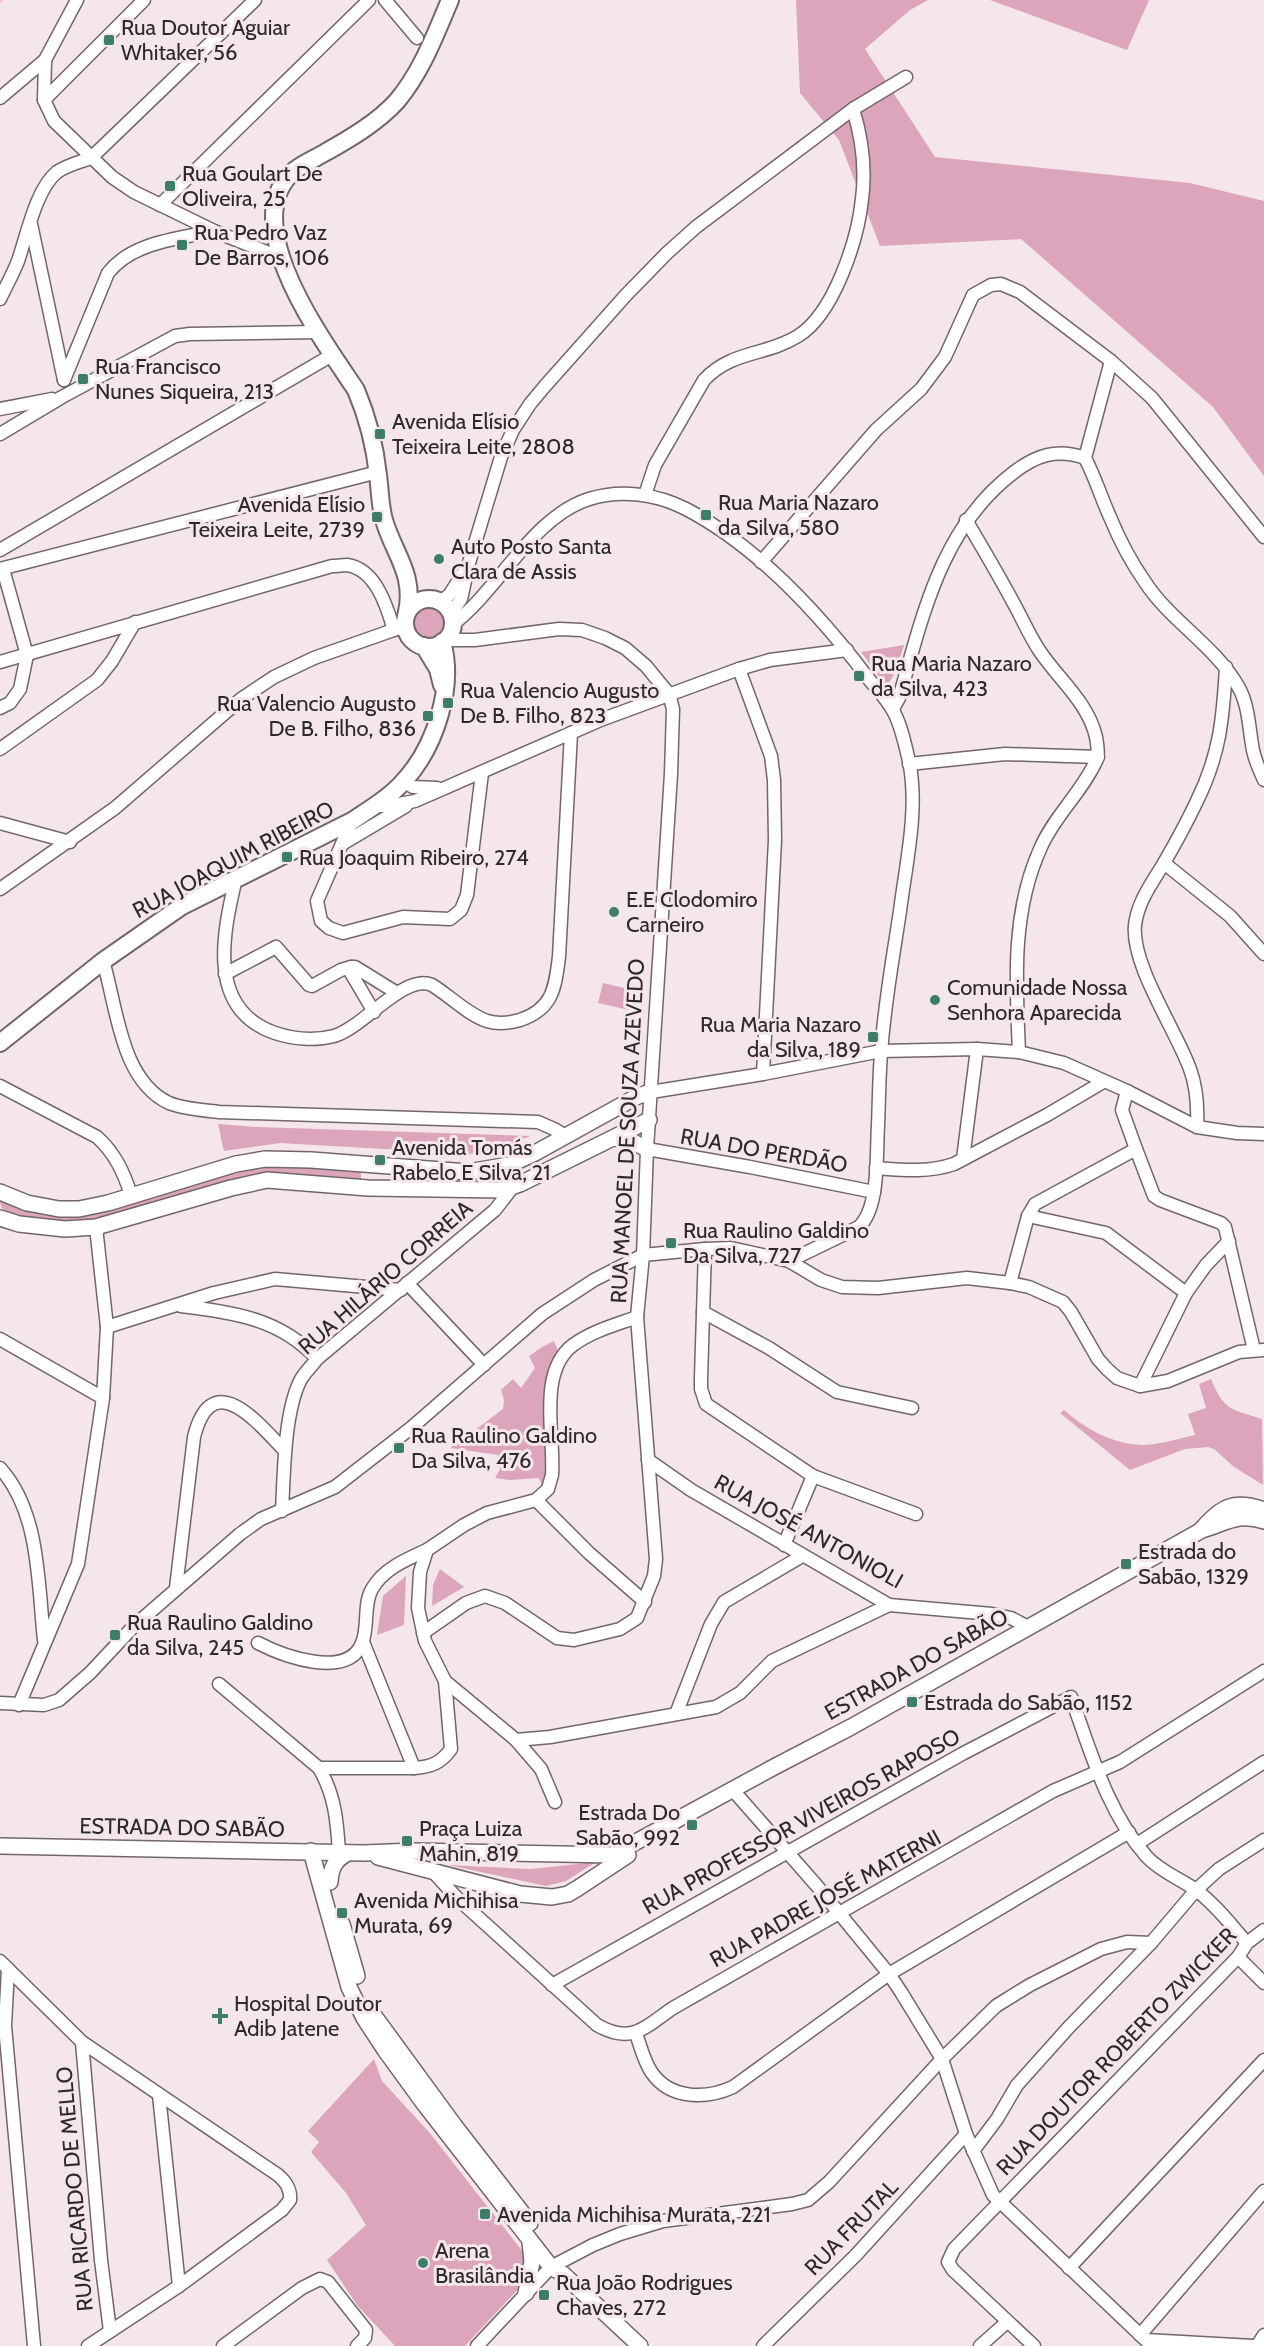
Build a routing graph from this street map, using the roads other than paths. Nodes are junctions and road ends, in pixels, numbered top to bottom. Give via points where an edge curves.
1 (77, 0) edge
2 (144, 0) edge
3 (255, 0) edge
4 (369, 0) edge
5 (385, 0) edge
6 (450, 0) edge
7 (417, 38) dead end
8 (45, 60) junction
9 (906, 77) dead end
10 (0, 98) edge
11 (44, 100) junction
12 (853, 109) junction
13 (91, 158) junction
14 (160, 205) junction
15 (31, 223) junction
16 (214, 231) junction
17 (279, 257) junction
18 (0, 298) edge
19 (318, 333) junction
20 (332, 355) junction
21 (1111, 361) junction
22 (64, 380) junction
23 (64, 396) junction
24 (0, 409) edge
25 (0, 434) edge
26 (1085, 458) junction
27 (378, 472) junction
28 (645, 495) junction
29 (966, 520) junction
30 (1264, 537) edge
31 (0, 550) edge
32 (399, 554) junction
33 (761, 562) junction
34 (469, 563) junction
35 (1, 569) edge
36 (492, 583) junction
37 (463, 591) junction
38 (444, 617) junction
39 (135, 622) junction
40 (402, 622) junction
41 (424, 646) junction
42 (847, 650) junction
43 (27, 655) junction
44 (0, 662) edge
45 (1226, 667) junction
46 (739, 669) junction
47 (443, 693) junction
48 (669, 694) junction
49 (0, 708) edge
50 (893, 709) junction
51 (571, 733) junction
52 (0, 749) edge
53 (1098, 757) junction
54 (909, 764) junction
55 (482, 773) junction
56 (1264, 780) edge
57 (404, 782) junction
58 (441, 788) junction
59 (415, 801) junction
60 (375, 806) junction
61 (352, 821) junction
62 (0, 823) edge
63 (320, 836) junction
64 (70, 842) junction
65 (342, 844) junction
66 (337, 858) junction
67 (1164, 862) junction
68 (236, 878) junction
69 (0, 889) edge
70 (208, 893) junction
71 (229, 908) junction
72 (1264, 954) edge
73 (103, 961) junction
74 (351, 967) junction
75 (225, 974) junction
76 (397, 993) junction
77 (374, 1012) junction
78 (0, 1043) edge
79 (977, 1049) junction
80 (881, 1051) junction
81 (1019, 1052) junction
82 (764, 1074) junction
83 (1104, 1082) junction
84 (0, 1086) edge
85 (1127, 1091) junction
86 (651, 1092) junction
87 (649, 1120) junction
88 (1197, 1127) junction
89 (1264, 1134) edge
90 (564, 1135) junction
91 (614, 1138) junction
92 (647, 1149) junction
93 (1136, 1149) junction
94 (963, 1159) junction
95 (370, 1165) junction
96 (876, 1168) junction
97 (368, 1188) junction
98 (512, 1188) junction
99 (0, 1192) edge
100 (874, 1192) junction
101 (131, 1195) junction
102 (1028, 1216) junction
103 (0, 1218) edge
104 (96, 1227) junction
105 (1229, 1241) junction
106 (705, 1249) junction
107 (643, 1255) junction
108 (789, 1262) junction
109 (1010, 1283) junction
110 (404, 1286) junction
111 (1186, 1293) junction
112 (177, 1305) junction
113 (703, 1312) junction
114 (637, 1317) junction
115 (107, 1327) junction
116 (0, 1339) edge
117 (1259, 1350) edge
118 (317, 1359) junction
119 (484, 1365) junction
120 (1140, 1386) junction
121 (102, 1398) junction
122 (912, 1408) dead end
123 (285, 1451) junction
124 (648, 1460) junction
125 (0, 1468) edge
126 (813, 1476) junction
127 (536, 1500) junction
128 (1264, 1510) edge
129 (282, 1511) junction
130 (916, 1514) dead end
131 (1264, 1521) edge
132 (1202, 1530) junction
133 (784, 1545) junction
134 (428, 1550) junction
135 (802, 1556) junction
136 (176, 1588) junction
137 (645, 1602) junction
138 (889, 1605) junction
139 (1028, 1627) junction
140 (423, 1633) junction
141 (44, 1641) junction
142 (363, 1642) junction
143 (258, 1643) dead end
144 (1264, 1671) edge
145 (445, 1681) junction
146 (219, 1684) dead end
147 (0, 1703) edge
148 (19, 1705) junction
149 (676, 1714) junction
150 (516, 1740) junction
151 (1264, 1762) edge
152 (319, 1768) junction
153 (414, 1768) junction
154 (1096, 1772) junction
155 (732, 1789) junction
156 (555, 1802) dead end
157 (1129, 1832) junction
158 (651, 1835) junction
159 (1264, 1840) edge
160 (1137, 1844) junction
161 (0, 1846) edge
162 (316, 1851) junction
163 (443, 1852) junction
164 (344, 1853) junction
165 (364, 1853) junction
166 (789, 1853) junction
167 (434, 1873) junction
168 (330, 1882) junction
169 (1196, 1890) junction
170 (839, 1913) junction
171 (1264, 1930) edge
172 (1151, 1943) junction
173 (1247, 1943) junction
174 (1238, 1957) junction
175 (4, 1965) edge
176 (889, 1974) junction
177 (1264, 1983) edge
178 (552, 1985) junction
179 (3, 2016) edge
180 (636, 2034) junction
181 (82, 2042) junction
182 (942, 2059) junction
183 (1264, 2060) edge
184 (159, 2095) junction
185 (966, 2134) junction
186 (973, 2151) junction
187 (1264, 2191) edge
188 (1000, 2203) junction
189 (528, 2236) junction
190 (557, 2268) junction
191 (1069, 2268) junction
192 (179, 2286) junction
193 (526, 2293) junction
194 (1007, 2322) junction
195 (110, 2331) junction
196 (1264, 2335) edge
197 (1146, 2341) edge
198 (34, 2346) edge
199 (88, 2346) edge
200 (222, 2346) edge
201 (357, 2346) edge
202 (477, 2346) edge
203 (640, 2346) edge
204 (763, 2346) edge
205 (980, 2346) edge
206 (1034, 2346) edge
207 (1253, 2346) edge
208 (1257, 2346) edge

1 - 8 street
2 - 11 street
3 - 13 street
4 - 14 street
5 - 7 street
6 - 17 main road via 429,51 396,102 375,121 295,170 282,183 276,196 274,220
8 - 10 street
8 - 11 street
9 - 12 street
11 - 13 street via 54,121
12 - 28 street via 862,147 862,199 840,278 824,310 812,325 788,342 731,359 714,369 655,465
12 - 34 street via 696,227 544,386 519,421 501,457
13 - 14 street via 134,192
13 - 15 street via 56,173 41,194
14 - 16 street
15 - 18 street
15 - 22 street
16 - 17 street
16 - 22 street via 130,253 117,262 108,273
17 - 19 main road
19 - 20 main road
19 - 23 street via 175,336
20 - 27 main road via 363,407
20 - 31 street
21 - 26 street
21 - 30 street via 1152,398
21 - 33 street via 1020,292 1001,284 981,289 973,295 950,348 932,375 876,430
22 - 23 street
23 - 24 street
23 - 25 street
26 - 29 street via 1058,452 1041,455 998,484
26 - 45 street via 1116,531 1145,583
27 - 32 main road via 384,520
27 - 35 street
28 - 33 street via 686,508
28 - 36 street via 610,494 572,507 534,537
29 - 50 street via 929,595
29 - 53 street via 1039,651 1087,713 1096,736
32 - 38 main road
32 - 40 main road via 410,597
33 - 42 street
34 - 37 street
34 - 38 street
35 - 43 street
36 - 37 street via 478,590
36 - 38 street via 477,604
37 - 38 street
37 - 38 street via 457,607
38 - 40 main road via 415,603
38 - 41 main road via 436,645
38 - 47 main road via 448,666
38 - 48 street, RUA MANOEL DE SOUZA AZEVEDO via 475,640 559,629 582,630 625,648
39 - 40 street via 347,565 373,582
39 - 43 street
39 - 52 street via 97,680
40 - 41 main road via 411,639
40 - 64 street via 274,677 241,699
41 - 47 main road via 438,669
42 - 46 street, RUA JOAQUIM RIBEIRO via 770,660
42 - 50 street
43 - 44 street
43 - 49 street via 20,689
45 - 56 street via 1240,691 1253,753
45 - 67 street via 1220,742 1196,803
46 - 48 street, RUA JOAQUIM RIBEIRO
46 - 82 street via 771,756 774,780 775,840
47 - 57 main road via 431,739
48 - 51 street, RUA JOAQUIM RIBEIRO
48 - 86 street, RUA MANOEL DE SOUZA AZEVEDO via 674,722
50 - 54 street
51 - 55 street, RUA JOAQUIM RIBEIRO
51 - 76 street via 559,957 555,985 546,1003 529,1016 511,1022 489,1022 426,982 412,984
53 - 54 street via 1005,754
53 - 81 street via 1050,828 1029,880 1017,943
54 - 80 street via 911,822
55 - 58 street, RUA JOAQUIM RIBEIRO
55 - 66 street via 467,895 456,916 447,920 396,917 361,929 336,932 321,921 317,901
57 - 58 street, RUA JOAQUIM RIBEIRO via 414,787
57 - 60 main road, RUA JOAQUIM RIBEIRO
58 - 59 street, RUA JOAQUIM RIBEIRO
59 - 60 street, RUA JOAQUIM RIBEIRO
59 - 65 street
60 - 61 main road, RUA JOAQUIM RIBEIRO
61 - 63 main road, RUA JOAQUIM RIBEIRO
61 - 65 street
62 - 64 street
63 - 66 street via 331,842
63 - 68 main road, RUA JOAQUIM RIBEIRO
64 - 69 street
65 - 66 street
67 - 72 street via 1230,916
67 - 88 street via 1141,901 1135,926 1150,985 1190,1068 1198,1106
68 - 70 main road, RUA JOAQUIM RIBEIRO
68 - 71 street
70 - 71 street
70 - 73 main road, RUA JOAQUIM RIBEIRO
71 - 75 street via 223,941
73 - 78 main road, RUA JOAQUIM RIBEIRO
73 - 90 street via 134,1070 167,1102 219,1112 538,1122
74 - 75 street via 312,986 276,946
74 - 76 street
74 - 77 street
75 - 77 street via 244,1013 265,1029 286,1036 335,1036
76 - 77 street
79 - 80 street
79 - 81 street
79 - 94 street
80 - 82 street
80 - 96 street
81 - 83 street via 1064,1063
82 - 86 street
83 - 85 street
83 - 94 street
84 - 101 street via 97,1137 119,1165
85 - 88 street
85 - 93 street via 1122,1110
86 - 87 street, RUA MANOEL DE SOUZA AZEVEDO
86 - 90 street
87 - 91 street
87 - 92 street, RUA MANOEL DE SOUZA AZEVEDO
88 - 89 street
90 - 95 street via 509,1165 468,1172
91 - 92 street
91 - 98 street
92 - 100 street, RUA DO PERDÃO
92 - 107 street, RUA MANOEL DE SOUZA AZEVEDO
93 - 102 street via 1038,1201
93 - 105 street via 1154,1196 1221,1223
94 - 96 street via 931,1169
95 - 97 street
95 - 101 street via 265,1159
96 - 100 street
97 - 98 street
97 - 104 street via 267,1180
98 - 110 street, RUA HILÁRIO CORREIA via 495,1210
99 - 101 street via 27,1203 69,1209
100 - 108 street via 869,1215 859,1227
102 - 109 street
102 - 111 street via 1106,1233
103 - 104 street via 19,1224
104 - 115 street
105 - 111 street
105 - 117 street
106 - 107 street
106 - 108 street via 731,1248
106 - 113 street
107 - 114 street, RUA MANOEL DE SOUZA AZEVEDO
107 - 119 street via 594,1280 542,1314
108 - 109 street via 842,1287 879,1288 967,1278
109 - 120 street via 1063,1302 1107,1370
110 - 112 street via 275,1279
110 - 118 street, RUA HILÁRIO CORREIA
110 - 119 street
111 - 120 street
112 - 115 street
112 - 118 street via 240,1314 272,1324 298,1339
113 - 122 street via 837,1392
113 - 126 street via 704,1401
114 - 124 street, RUA MANOEL DE SOUZA AZEVEDO
114 - 127 street via 583,1339 560,1360 550,1400 551,1482
115 - 121 street
116 - 121 street
117 - 120 street
118 - 123 street, RUA HILÁRIO CORREIA via 301,1379
119 - 129 street via 363,1468 335,1487
121 - 141 street via 78,1564
123 - 129 street, RUA HILÁRIO CORREIA
123 - 136 street via 237,1406 224,1401 205,1411 194,1437
124 - 133 street, RUA JOSÉ ANTONIOLI
124 - 137 street, RUA MANOEL DE SOUZA AZEVEDO via 656,1559
125 - 141 street via 13,1485 29,1527
126 - 130 street
126 - 133 street
127 - 134 street via 487,1513
127 - 137 street
128 - 132 street, ESTRADA DO SABÃO via 1244,1505 1226,1508 1216,1513
129 - 136 street via 261,1519 240,1534
131 - 132 street, ESTRADA DO SABÃO via 1243,1516
132 - 139 street, ESTRADA DO SABÃO
133 - 135 street, RUA JOSÉ ANTONIOLI
134 - 140 street via 420,1572 418,1608
134 - 142 street via 400,1563 376,1582 370,1592
135 - 138 street, RUA JOSÉ ANTONIOLI
135 - 149 street via 724,1602 711,1624
136 - 148 street via 59,1700 44,1705
137 - 140 street, RUA MANOEL DE SOUZA AZEVEDO via 638,1618 629,1625 574,1640 550,1635 506,1603 480,1596
138 - 139 street, RUA JOSÉ ANTONIOLI via 992,1614
138 - 149 street via 772,1661 740,1693 722,1704
139 - 155 street, ESTRADA DO SABÃO
140 - 145 street
141 - 148 street
142 - 143 street via 351,1657 334,1663 308,1661
142 - 153 street
144 - 154 street, RUA PADRE JOSÉ MATERNI via 1120,1762
145 - 150 street
145 - 153 street via 452,1749 437,1763
146 - 152 street
147 - 148 street
149 - 150 street
150 - 156 street via 541,1769
151 - 160 street
152 - 153 street
152 - 164 street via 336,1811
154 - 157 street
154 - 166 street, RUA PROFESSOR VIVEIROS RAPOSO via 1071,1697
154 - 170 street, RUA PADRE JOSÉ MATERNI via 1053,1791
155 - 158 street, ESTRADA DO SABÃO
155 - 166 street
157 - 160 street
157 - 176 street
158 - 163 street, ESTRADA DO SABÃO via 612,1855
158 - 167 street, ESTRADA DO SABÃO via 594,1879 552,1898
159 - 169 street via 1219,1869
160 - 169 street via 1161,1869
161 - 162 street, ESTRADA DO SABÃO
162 - 164 street, ESTRADA DO SABÃO
162 - 168 street
162 - 189 street via 350,1987 364,2018 425,2105
163 - 165 street, ESTRADA DO SABÃO
163 - 167 street via 429,1858
164 - 165 street, ESTRADA DO SABÃO
164 - 168 street via 331,1869
165 - 167 street, ESTRADA DO SABÃO
166 - 170 street
166 - 178 street, RUA PROFESSOR VIVEIROS RAPOSO
167 - 178 street
168 - 190 street via 358,1980 378,2022 513,2199
169 - 172 street
169 - 173 street
170 - 176 street
170 - 180 street, RUA PADRE JOSÉ MATERNI via 673,2008
171 - 173 street, RUA DOUTOR ROBERTO ZWICKER
172 - 182 street via 1127,1942 1101,1949 1030,1985 996,2006
172 - 186 street via 1017,2085
173 - 174 street, RUA DOUTOR ROBERTO ZWICKER
174 - 177 street
174 - 188 street, RUA DOUTOR ROBERTO ZWICKER
175 - 179 street
175 - 181 street
176 - 180 street via 733,2087 712,2095 668,2088 648,2067
176 - 182 street
178 - 180 street via 597,2025 621,2034
179 - 198 street
181 - 184 street
181 - 195 street, RUA RICARDO DE MELLO
182 - 185 street
182 - 190 street via 830,2182 808,2200 663,2221 620,2234
183 - 191 street
184 - 192 street
184 - 192 street via 278,2175 290,2194 282,2210
185 - 186 street
185 - 204 street, RUA FRUTAL via 856,2255
186 - 188 street
187 - 197 street
188 - 191 street
188 - 194 street, RUA DOUTOR ROBERTO ZWICKER via 954,2249 948,2262
189 - 190 street
189 - 193 street via 532,2262
190 - 193 street
190 - 203 street
191 - 197 street
192 - 195 street
193 - 202 street
194 - 205 street
194 - 206 street
195 - 199 street
196 - 208 street
197 - 207 street
200 - 201 street via 317,2280 328,2282 366,2330 365,2338

